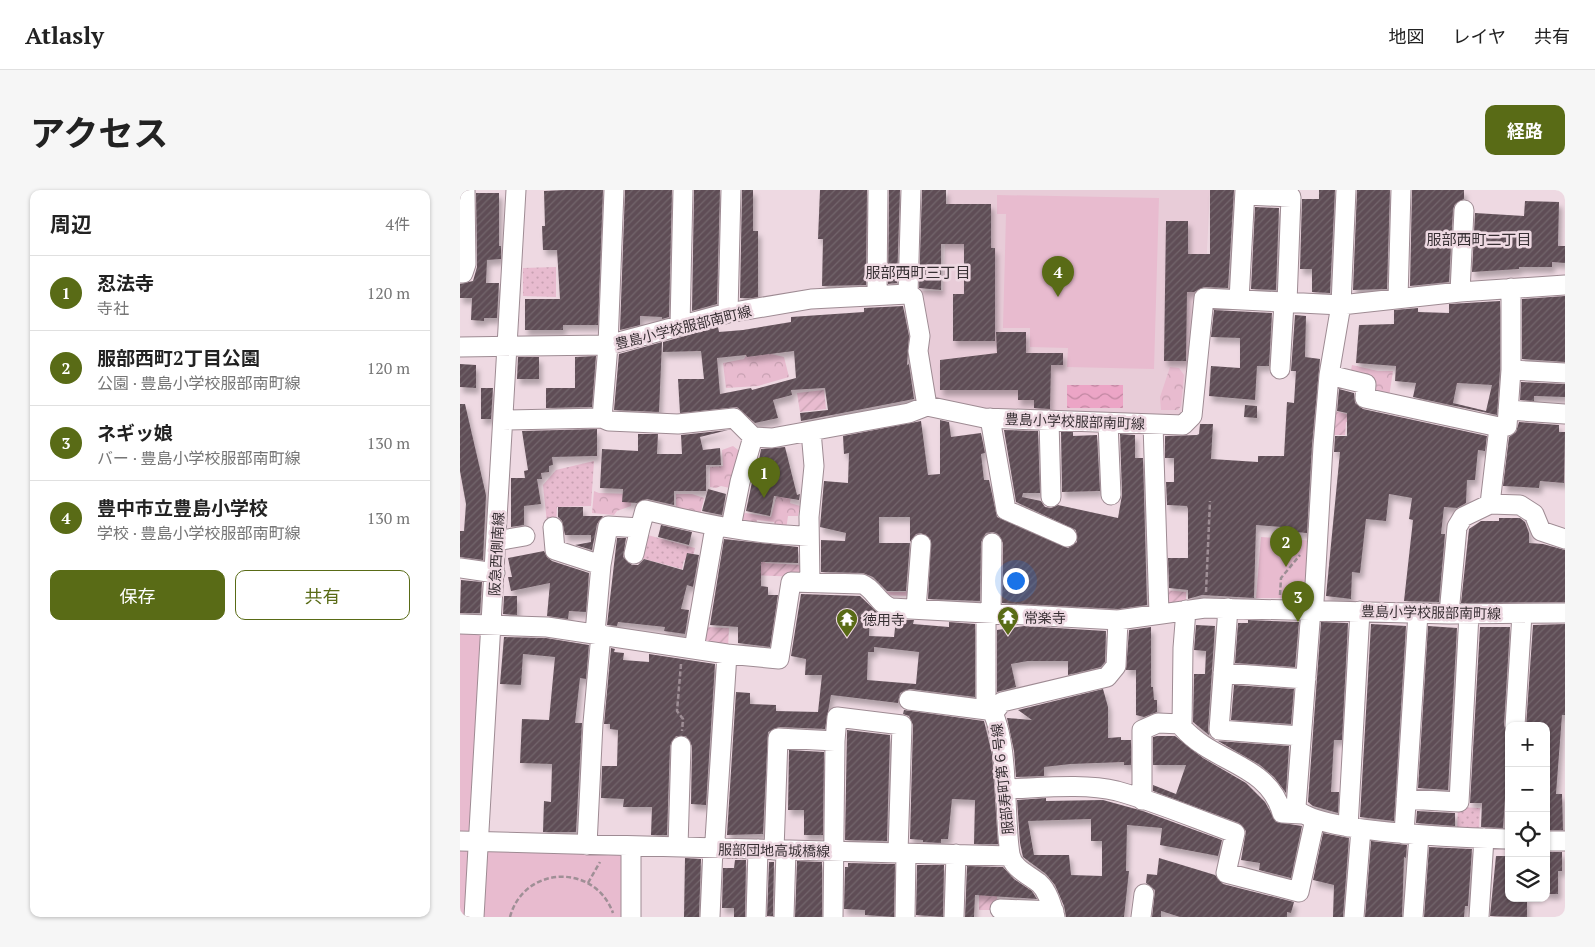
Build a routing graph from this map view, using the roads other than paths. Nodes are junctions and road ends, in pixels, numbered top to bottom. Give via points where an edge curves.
1 (465, 190) edge
2 (516, 190) edge
3 (614, 190) edge
4 (682, 190) edge
5 (731, 190) edge
6 (878, 190) edge
7 (911, 190) edge
8 (1346, 190) edge
9 (1401, 190) edge
10 (1245, 192) edge
11 (1464, 210) dead end
12 (460, 273) edge
13 (1565, 285) edge
14 (1511, 288) junction
15 (1460, 292) junction
16 (877, 294) junction
17 (908, 294) junction
18 (1398, 299) junction
19 (1239, 300) junction
20 (1286, 303) junction
21 (1341, 305) junction
22 (728, 314) junction
23 (680, 326) junction
24 (608, 345) junction
25 (507, 346) junction
26 (460, 347) edge
27 (1280, 369) dead end
28 (1511, 370) junction
29 (1565, 373) edge
30 (1330, 375) junction
31 (927, 406) junction
32 (1508, 410) junction
33 (1565, 414) edge
34 (602, 418) junction
35 (990, 418) junction
36 (503, 420) junction
37 (1049, 420) junction
38 (1108, 422) junction
39 (1153, 424) junction
40 (1499, 427) junction
41 (811, 431) junction
42 (753, 437) junction
43 (1110, 495) dead end
44 (1051, 497) dead end
45 (1490, 504) junction
46 (553, 527) dead end
47 (723, 527) junction
48 (640, 528) junction
49 (526, 536) dead end
50 (809, 536) junction
51 (1067, 537) dead end
52 (1565, 538) edge
53 (496, 541) junction
54 (992, 543) dead end
55 (921, 544) dead end
56 (634, 554) dead end
57 (601, 565) junction
58 (460, 568) edge
59 (495, 573) junction
60 (810, 582) junction
61 (1228, 608) junction
62 (916, 609) junction
63 (1311, 609) junction
64 (1186, 610) junction
65 (1360, 611) junction
66 (1418, 613) junction
67 (1565, 613) edge
68 (988, 614) junction
69 (1159, 614) junction
70 (1449, 614) junction
71 (1469, 614) junction
72 (1522, 614) junction
73 (1118, 620) junction
74 (460, 624) edge
75 (492, 625) junction
76 (598, 634) junction
77 (688, 648) junction
78 (727, 654) junction
79 (1223, 673) junction
80 (1306, 679) junction
81 (909, 700) dead end
82 (995, 711) junction
83 (1515, 722) edge
84 (1182, 724) junction
85 (1301, 736) junction
86 (835, 741) junction
87 (682, 746) road end
88 (1006, 789) junction
89 (1406, 799) junction
90 (1142, 800) junction
91 (1309, 816) junction
92 (1354, 828) junction
93 (1411, 834) junction
94 (1505, 834) edge
95 (1484, 838) junction
96 (1550, 841) edge
97 (1565, 841) edge
98 (469, 842) edge
99 (587, 845) junction
100 (632, 846) junction
101 (678, 847) junction
102 (713, 848) junction
103 (772, 849) junction
104 (833, 851) junction
105 (902, 853) junction
106 (956, 854) junction
107 (1010, 856) junction
108 (1144, 894) dead end
109 (1000, 909) dead end
110 (1054, 914) edge
111 (474, 917) edge
112 (631, 917) edge
113 (710, 917) edge
114 (756, 917) edge
115 (784, 917) edge
116 (833, 917) edge
117 (905, 917) edge
118 (954, 917) edge
119 (1141, 917) edge
120 (1354, 917) edge
121 (1413, 917) edge
122 (1479, 917) edge

1 - 12 street via 466,264
2 - 25 street, 阪急西側南線
3 - 24 street
4 - 23 street
5 - 22 street
6 - 16 street
7 - 17 street
8 - 21 street
9 - 18 street
10 - 19 street
10 - 20 street via 1291,197
11 - 15 street
13 - 14 street
14 - 15 street
14 - 28 street
15 - 18 street
16 - 17 street, 豊島小学校服部南町線
16 - 22 street, 豊島小学校服部南町線 via 811,299
17 - 31 street via 913,297 920,336 918,351
18 - 21 street
19 - 20 street
19 - 39 street via 1204,298 1192,416 1183,424
20 - 21 street
20 - 27 street
21 - 30 street
22 - 23 street, 豊島小学校服部南町線
23 - 24 street, 豊島小学校服部南町線
24 - 25 street, 豊島小学校服部南町線
24 - 34 street
25 - 26 street, 豊島小学校服部南町線
25 - 36 street, 阪急西側南線
28 - 29 street
28 - 32 street
30 - 40 street via 1366,384 1365,398
30 - 63 street
31 - 35 street, 豊島小学校服部南町線
31 - 41 street via 909,413
32 - 33 street
32 - 40 street via 1507,426
34 - 36 street
34 - 42 street via 617,422 678,424 734,418
35 - 37 street, 豊島小学校服部南町線
35 - 51 street via 1006,510
36 - 53 street, 阪急西側南線
37 - 38 street, 豊島小学校服部南町線
37 - 44 street
38 - 39 street, 豊島小学校服部南町線
38 - 43 street
39 - 69 street, 豊島小学校服部南町線
40 - 45 street
41 - 42 street via 772,438
41 - 50 street via 814,466
42 - 47 street
45 - 52 street via 1520,505 1534,514 1541,531
45 - 70 street via 1463,517 1457,527
46 - 57 street via 555,550
47 - 48 street via 645,510
47 - 50 street via 773,535
47 - 77 street
48 - 56 street
48 - 57 street via 608,526
49 - 53 street
50 - 60 street
53 - 59 street, 阪急西側南線
54 - 68 street, 服部寿町第６号線
55 - 62 street
57 - 76 street
58 - 59 street
59 - 75 street, 阪急西側南線
60 - 62 street via 862,584 886,606
60 - 78 street via 791,582 779,659
61 - 63 street, 豊島小学校服部南町線
61 - 64 street, 豊島小学校服部南町線
61 - 79 street
62 - 68 street
63 - 65 street, 豊島小学校服部南町線
63 - 80 street
64 - 69 street, 豊島小学校服部南町線
64 - 84 street
65 - 66 street, 豊島小学校服部南町線
65 - 92 street
66 - 70 street, 豊島小学校服部南町線
66 - 89 street
67 - 72 street, 豊島小学校服部南町線
68 - 73 street
68 - 82 street, 服部寿町第６号線 via 986,700
69 - 73 street
70 - 71 street, 豊島小学校服部南町線
71 - 72 street, 豊島小学校服部南町線
71 - 89 street via 1459,802
72 - 83 street
73 - 82 street via 1116,666 1111,674 1103,679 1002,702
74 - 75 street
75 - 76 street via 547,627
75 - 98 street, 阪急西側南線
76 - 77 street
76 - 99 street
77 - 78 street
78 - 102 street
79 - 80 street
79 - 85 street via 1219,730
80 - 85 street
81 - 82 street
82 - 88 street, 服部寿町第６号線
84 - 90 street via 1158,723 1142,730
84 - 91 street via 1203,747 1268,784 1282,813
85 - 91 street via 1296,807
86 - 103 street via 778,738
86 - 104 street
86 - 105 street via 838,717 902,725
87 - 101 street
88 - 90 street via 1115,791
88 - 107 street, 服部寿町第６号線
89 - 93 street
90 - 91 street via 1235,833 1226,873 1299,892
91 - 92 street
92 - 93 street
92 - 120 street
93 - 95 street
93 - 121 street
94 - 95 street
95 - 122 street
96 - 97 street
98 - 99 street, 服部団地高城橋線
98 - 111 street, 阪急西側南線
99 - 100 street, 服部団地高城橋線
100 - 101 street, 服部団地高城橋線
100 - 112 street
101 - 102 street, 服部団地高城橋線
102 - 103 street, 服部団地高城橋線
102 - 113 street
103 - 104 street, 服部団地高城橋線
103 - 114 street
103 - 115 street
104 - 105 street, 服部団地高城橋線
104 - 116 street
105 - 106 street, 服部団地高城橋線
105 - 117 street
106 - 107 street, 服部団地高城橋線
106 - 118 street
107 - 110 street via 1041,886
108 - 119 street
109 - 110 street

